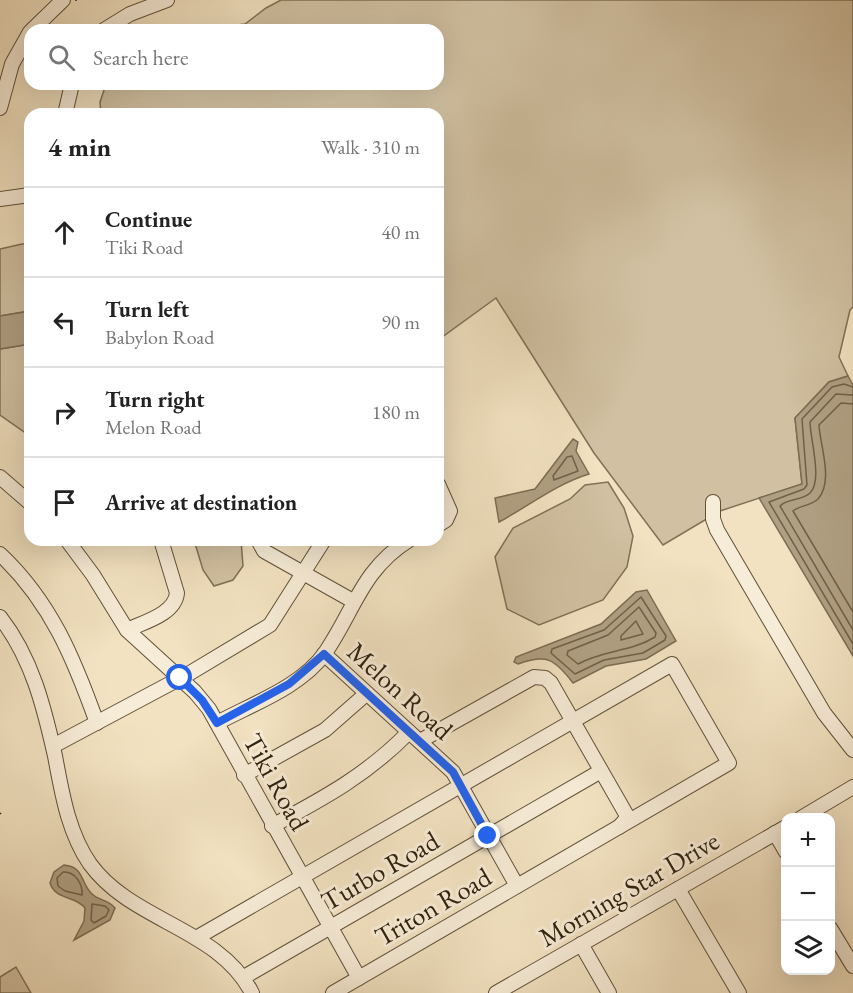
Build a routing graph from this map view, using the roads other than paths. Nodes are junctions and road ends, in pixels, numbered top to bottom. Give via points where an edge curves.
1 (63, 0) edge
2 (167, 0) edge
3 (38, 24) edge
4 (114, 24) edge
5 (24, 42) edge
6 (71, 90) edge
7 (0, 108) edge
8 (66, 108) edge
9 (24, 196) edge
10 (0, 199) edge
11 (0, 477) edge
12 (24, 498) edge
13 (444, 498) edge
14 (713, 502) dead end
15 (444, 521) edge
16 (71, 546) edge
17 (163, 546) edge
18 (261, 546) edge
19 (320, 546) edge
20 (401, 546) edge
21 (0, 554) edge
22 (303, 574) junction
23 (353, 601) junction
24 (2, 624) edge
25 (127, 630) junction
26 (324, 654) junction
27 (180, 678) junction
28 (366, 694) junction
29 (576, 718) junction
30 (97, 723) junction
31 (217, 723) junction
32 (415, 737) junction
33 (53, 747) junction
34 (853, 750) edge
35 (601, 771) junction
36 (244, 775) junction
37 (459, 786) junction
38 (853, 787) edge
39 (809, 813) edge
40 (638, 816) junction
41 (272, 826) junction
42 (619, 827) junction
43 (780, 830) edge
44 (488, 836) junction
45 (301, 877) junction
46 (518, 886) junction
47 (678, 889) junction
48 (331, 927) junction
49 (835, 935) edge
50 (196, 938) junction
51 (581, 944) junction
52 (853, 966) edge
53 (244, 977) junction
54 (359, 978) junction
55 (252, 993) edge
56 (333, 993) edge
57 (496, 993) edge
58 (609, 993) edge
59 (739, 993) edge

1 - 3 street
2 - 4 street
5 - 7 street via 15,57
6 - 8 street
9 - 10 street
11 - 12 street
13 - 15 street via 450,511
14 - 34 street via 717,530 824,713
16 - 25 street, Tiki Road
17 - 25 street via 176,601 168,610
18 - 22 street
19 - 22 street
20 - 23 street via 378,564
21 - 30 street via 33,590 58,627
22 - 23 street
22 - 27 street via 270,625
23 - 26 street
24 - 33 street via 24,655
25 - 27 street, Tiki Road
26 - 28 street, Melon Road
26 - 31 street via 289,684
27 - 30 street
27 - 31 street, Tiki Road via 202,700
28 - 32 street, Melon Road
28 - 36 street via 325,730
29 - 32 street via 551,683 534,677
29 - 35 street
29 - 37 street
29 - 40 street
29 - 40 street, Triton Road via 672,664 729,763
30 - 33 street
31 - 36 street, Tiki Road
32 - 37 street, Melon Road via 453,772
32 - 41 street via 353,781
33 - 50 street via 73,832 91,864 127,898
35 - 42 street via 626,814
35 - 44 street, Turbo Road
36 - 41 street, Tiki Road
37 - 44 street, Melon Road
37 - 45 street
38 - 39 street
40 - 42 street, Triton Road
41 - 45 street, Tiki Road
42 - 46 street, Triton Road
43 - 47 street, Morning Star Drive
44 - 46 street, Melon Road
44 - 48 street, Turbo Road
45 - 48 street, Tiki Road
45 - 50 street
46 - 54 street, Triton Road
47 - 51 street, Morning Star Drive
47 - 59 street
48 - 53 street, Turbo Road
48 - 54 street, Tiki Road
49 - 52 street
50 - 53 street
51 - 57 street, Morning Star Drive
51 - 58 street
53 - 55 street
54 - 56 street, Triton Road

